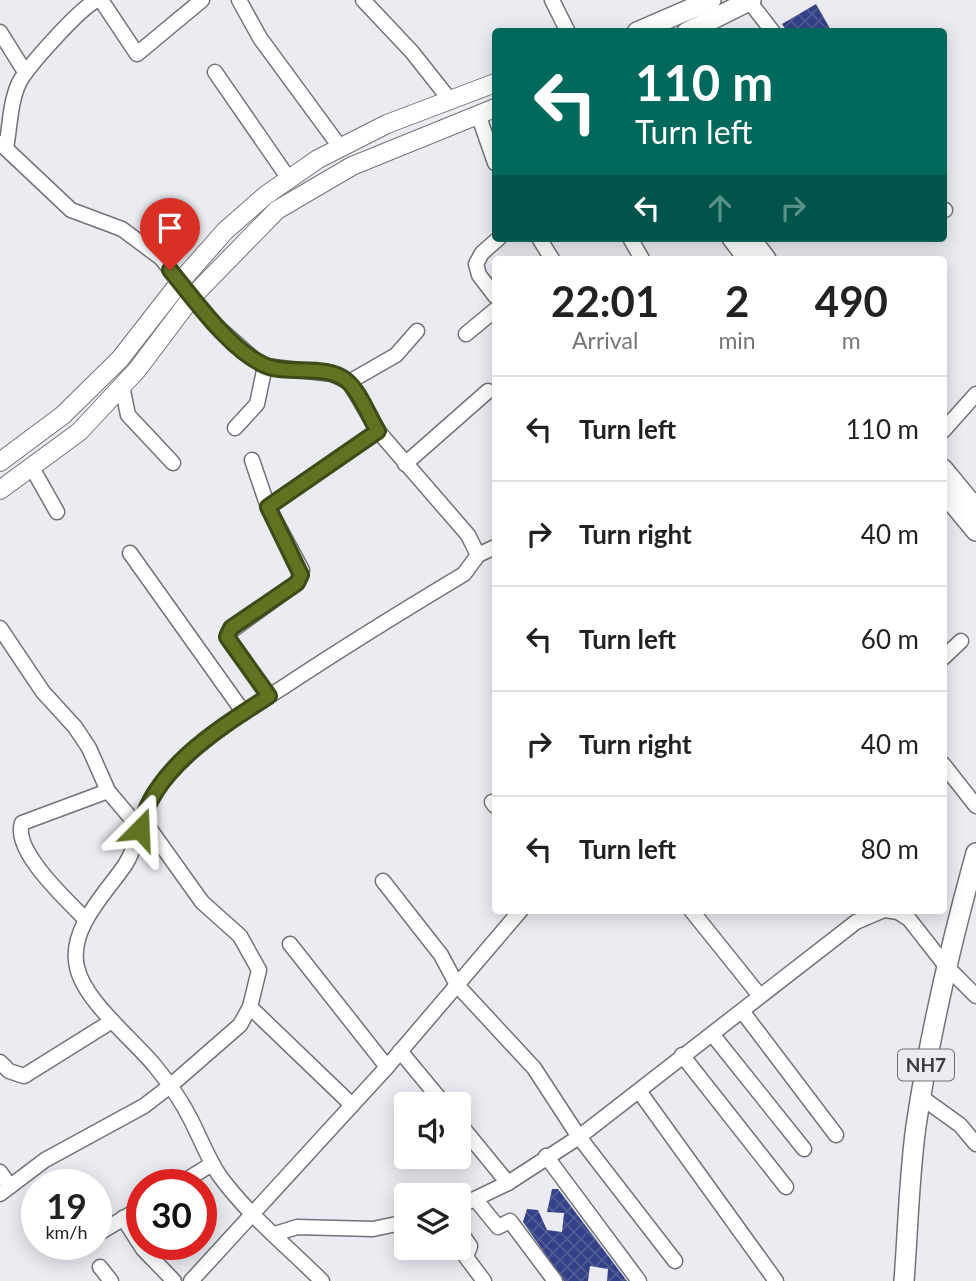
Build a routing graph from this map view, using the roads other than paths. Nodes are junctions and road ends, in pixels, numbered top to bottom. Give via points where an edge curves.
1 (99, 0) edge
2 (202, 0) edge
3 (239, 0) edge
4 (363, 0) edge
5 (552, 0) edge
6 (711, 0) edge
7 (750, 1) edge
8 (566, 28) edge
9 (646, 28) edge
10 (695, 28) edge
11 (770, 28) edge
12 (0, 32) edge
13 (25, 72) junction
14 (215, 72) dead end
15 (492, 84) edge
16 (450, 100) junction
17 (492, 109) edge
18 (478, 114) junction
19 (3, 146) edge
20 (340, 147) junction
21 (492, 154) edge
22 (289, 179) junction
23 (494, 242) edge
24 (735, 242) edge
25 (753, 242) edge
26 (746, 256) edge
27 (764, 256) edge
28 (180, 282) junction
29 (492, 292) edge
30 (192, 297) junction
31 (492, 312) edge
32 (417, 331) dead end
33 (466, 334) dead end
34 (265, 366) junction
35 (349, 383) junction
36 (122, 386) junction
37 (488, 391) dead end
38 (976, 394) edge
39 (947, 427) edge
40 (234, 428) dead end
41 (378, 431) junction
42 (252, 460) dead end
43 (0, 461) edge
44 (173, 463) dead end
45 (405, 464) junction
46 (32, 466) junction
47 (947, 474) edge
48 (0, 490) edge
49 (947, 496) edge
50 (268, 507) junction
51 (976, 509) edge
52 (57, 512) dead end
53 (976, 531) edge
54 (492, 548) edge
55 (130, 552) dead end
56 (478, 555) junction
57 (0, 628) edge
58 (961, 642) dead end
59 (947, 654) edge
60 (269, 696) junction
61 (244, 713) junction
62 (947, 769) edge
63 (108, 791) junction
64 (976, 806) edge
65 (141, 824) junction
66 (976, 853) edge
67 (383, 881) dead end
68 (970, 890) edge
69 (517, 914) edge
70 (694, 914) edge
71 (875, 914) edge
72 (901, 914) edge
73 (86, 920) junction
74 (290, 944) dead end
75 (945, 965) junction
76 (457, 985) junction
77 (760, 996) junction
78 (976, 996) edge
79 (250, 1007) junction
80 (742, 1011) junction
81 (112, 1021) junction
82 (712, 1034) junction
83 (400, 1051) junction
84 (682, 1055) junction
85 (0, 1062) edge
86 (387, 1067) junction
87 (170, 1087) junction
88 (639, 1091) junction
89 (434, 1092) edge
90 (921, 1097) junction
91 (352, 1105) junction
92 (836, 1135) dead end
93 (579, 1137) junction
94 (471, 1138) edge
95 (976, 1144) edge
96 (804, 1149) dead end
97 (546, 1156) junction
98 (212, 1164) junction
99 (204, 1169) edge
100 (0, 1172) edge
101 (508, 1183) junction
102 (786, 1187) dead end
103 (5, 1190) edge
104 (476, 1200) junction
105 (471, 1202) edge
106 (254, 1214) junction
107 (126, 1216) edge
108 (123, 1218) junction
109 (394, 1224) edge
110 (112, 1225) edge
111 (275, 1234) junction
112 (468, 1260) edge
113 (676, 1261) dead end
114 (100, 1267) dead end
115 (111, 1281) edge
116 (174, 1281) edge
117 (191, 1281) edge
118 (322, 1281) edge
119 (484, 1281) edge
120 (555, 1281) edge
121 (639, 1281) edge
122 (776, 1281) edge
123 (904, 1281) edge

1 - 2 street via 137,54
1 - 13 street via 84,9
3 - 20 street via 275,59
4 - 16 street
5 - 8 street
6 - 9 highway
7 - 10 highway
7 - 11 street
12 - 13 street
13 - 19 street
14 - 22 street
15 - 16 main road
16 - 20 main road
17 - 18 main road
18 - 21 street
18 - 30 main road via 352,166 277,210
19 - 28 street via 64,205 122,229 161,258
20 - 22 main road
22 - 28 main road via 225,231
23 - 29 street via 476,264
24 - 26 highway
25 - 27 highway
28 - 30 street
28 - 43 main road via 120,359 63,415
30 - 34 street via 212,322
30 - 36 main road
31 - 33 street
32 - 35 street via 396,355
34 - 35 street via 332,374
34 - 40 street via 257,404
35 - 41 street
36 - 44 street via 128,415
36 - 46 main road via 79,432
37 - 45 street
38 - 39 street
41 - 45 street
41 - 50 street
42 - 50 street
45 - 56 street via 468,535
46 - 48 main road
46 - 52 street
47 - 51 highway
49 - 53 highway
50 - 60 street via 301,575 297,583 231,628 227,637
54 - 56 street
55 - 61 street
56 - 60 street via 464,574
57 - 63 street via 43,692 89,748
58 - 59 street
60 - 61 street
61 - 65 street via 180,765 155,792
62 - 64 street
63 - 65 street
63 - 73 street via 27,819 20,829 36,865
65 - 73 street via 126,863
65 - 79 street via 202,902 240,936 259,970
66 - 68 highway, NH7
67 - 76 street via 441,955
68 - 75 highway, NH7
69 - 76 street
70 - 77 street
71 - 77 street via 856,922
72 - 75 street
73 - 81 street via 76,967
74 - 86 street
75 - 78 street
75 - 90 highway, NH7
76 - 83 street
76 - 93 street via 534,1068
77 - 80 street
79 - 87 street via 240,1025
79 - 91 street
80 - 82 street
80 - 92 street
81 - 85 street via 24,1076
81 - 87 street
82 - 84 street
82 - 96 street
83 - 86 street
83 - 89 street
84 - 88 street
84 - 102 street
86 - 91 street
87 - 98 street
87 - 103 street via 45,1160
88 - 93 street
88 - 122 street
90 - 95 street via 960,1125
90 - 123 highway, NH7
91 - 106 street
93 - 97 street
93 - 113 street
94 - 101 street
97 - 101 street
97 - 121 street
98 - 99 street
98 - 106 street
100 - 103 street
101 - 104 street
104 - 105 street
104 - 120 street via 498,1227 510,1221
106 - 111 street
106 - 117 street
107 - 108 street
108 - 110 street
108 - 116 street via 143,1249
109 - 111 street via 363,1229 297,1227
111 - 118 street
112 - 119 street
114 - 115 street

